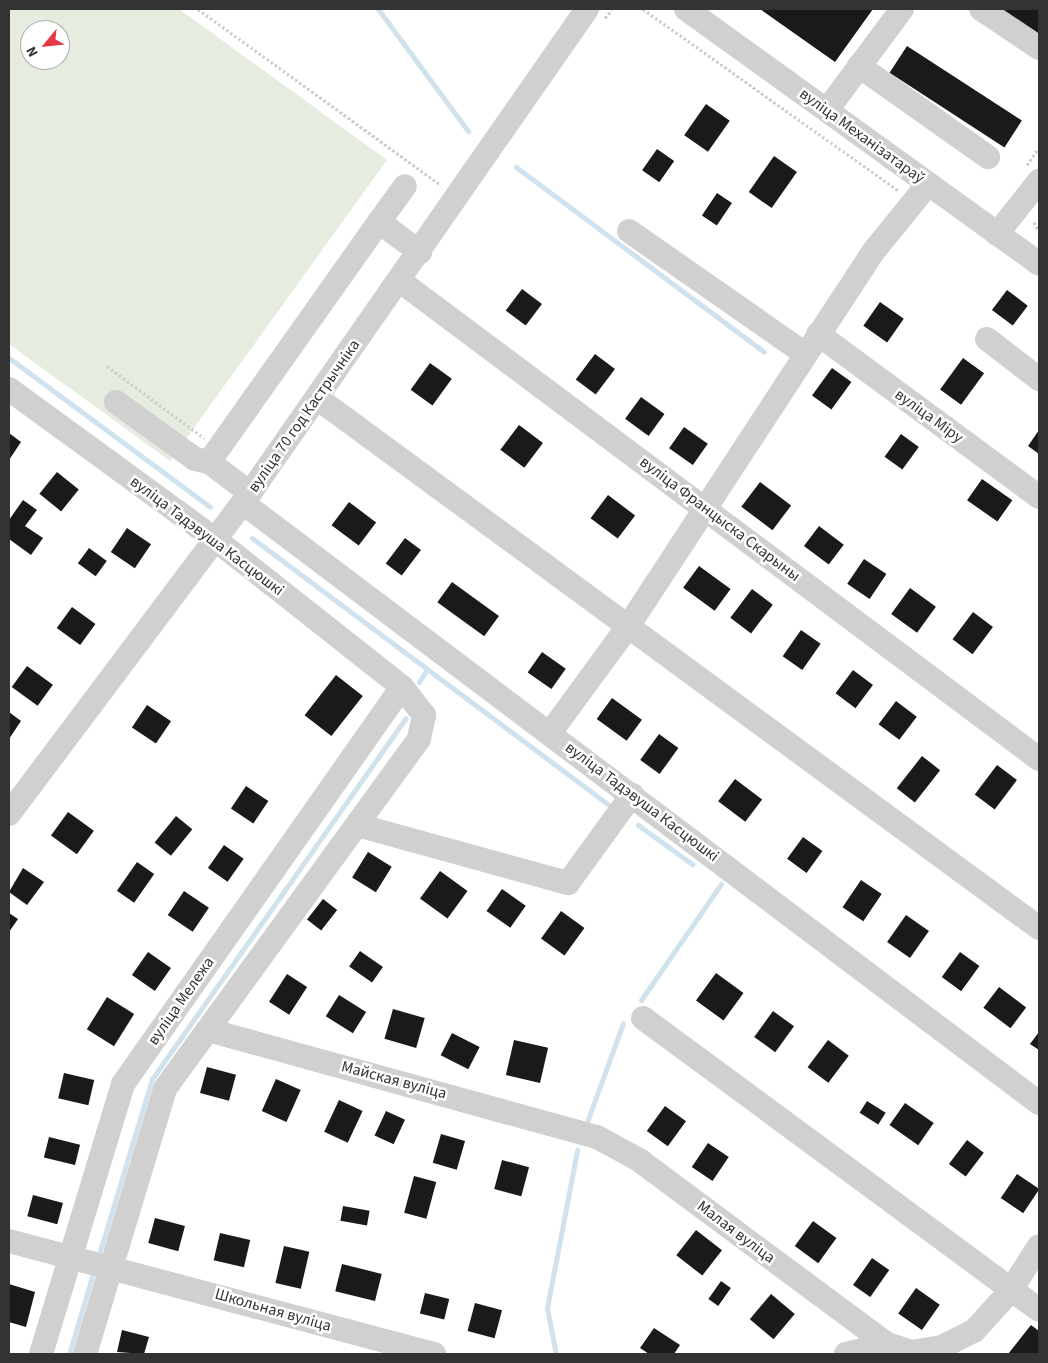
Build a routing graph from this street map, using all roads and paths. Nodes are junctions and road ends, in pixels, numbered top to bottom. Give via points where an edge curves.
1 (198, 9) edge
2 (588, 9) edge
3 (643, 9) edge
4 (686, 9) edge
5 (902, 9) edge
6 (981, 9) edge
7 (1039, 48) edge
8 (859, 66) junction
9 (827, 110) junction
10 (988, 158) dead end
11 (1039, 181) edge
12 (405, 186) dead end
13 (444, 187) dead end
14 (921, 193) junction
15 (379, 222) junction
16 (1034, 222) dead end
17 (628, 230) dead end
18 (1039, 232) edge
19 (997, 234) junction
20 (420, 252) junction
21 (1039, 264) edge
22 (400, 281) junction
23 (818, 334) junction
24 (987, 339) dead end
25 (805, 354) junction
26 (107, 366) dead end
27 (1039, 379) edge
28 (9, 389) edge
29 (317, 398) junction
30 (116, 402) dead end
31 (202, 461) junction
32 (1039, 497) edge
33 (246, 498) junction
34 (705, 508) junction
35 (216, 540) junction
36 (629, 625) junction
37 (402, 687) junction
38 (550, 733) junction
39 (1039, 759) edge
40 (632, 795) junction
41 (9, 814) edge
42 (357, 824) junction
43 (1039, 928) edge
44 (643, 1018) dead end
45 (208, 1030) junction
46 (1039, 1103) edge
47 (578, 1132) joint
48 (9, 1241) edge
49 (1039, 1246) edge
50 (68, 1257) junction
51 (112, 1265) junction
52 (1011, 1290) junction
53 (1039, 1310) edge
54 (887, 1344) junction
55 (41, 1354) edge
56 (85, 1354) edge
57 (434, 1354) edge
58 (846, 1354) edge

1 - 13 path
2 - 20 street, вуліца 70 год Кастрычніка
3 - 14 path
4 - 9 street, вуліца Механізатараў
5 - 8 street
6 - 7 street
8 - 9 street
8 - 10 street
9 - 14 street, вуліца Механізатараў
11 - 19 street
12 - 15 street
14 - 19 street, вуліца Механізатараў
14 - 23 street via 873,252
15 - 20 street
15 - 31 street
16 - 18 path
17 - 25 street
19 - 21 street, вуліца Механізатараў
20 - 22 street, вуліца 70 год Кастрычніка
22 - 29 street, вуліца 70 год Кастрычніка
22 - 34 street, вуліца Францыска Скарыны
23 - 25 street
23 - 32 street, вуліца Міру
24 - 27 street
25 - 34 street
26 - 31 path via 208,441
28 - 35 street, вуліца Тадэвуша Касцюшкі
29 - 33 street, вуліца 70 год Кастрычніка
29 - 36 street
30 - 31 street, вуліца Тадэвуша Касцюшкі
31 - 33 street, вуліца Тадэвуша Касцюшкі
33 - 35 street, вуліца 70 год Кастрычніка
33 - 38 street, вуліца Тадэвуша Касцюшкі
34 - 36 street
34 - 39 street, вуліца Францыска Скарыны
35 - 37 street, вуліца Тадэвуша Касцюшкі
35 - 41 street, вуліца 70 год Кастрычніка
36 - 38 street
36 - 43 street
37 - 42 street, вуліца Тадэвуша Касцюшкі via 424,715 419,739
37 - 50 street, вуліца Мележа via 123,1084
38 - 40 street, вуліца Тадэвуша Касцюшкі
40 - 42 street via 568,883
40 - 46 street, вуліца Тадэвуша Касцюшкі
42 - 45 street, вуліца Тадэвуша Касцюшкі
44 - 52 street
45 - 47 street, Майская вуліца
45 - 51 street, вуліца Тадэвуша Касцюшкі via 165,1089
47 - 54 street, Малая вуліца via 639,1160
48 - 50 street, Школьная вуліца
49 - 52 street
50 - 51 street, Школьная вуліца
50 - 55 street, вуліца Мележа
51 - 56 street, вуліца Тадэвуша Касцюшкі
51 - 57 street, Школьная вуліца
52 - 53 street
52 - 54 street via 974,1331 942,1347 911,1352
54 - 58 street

